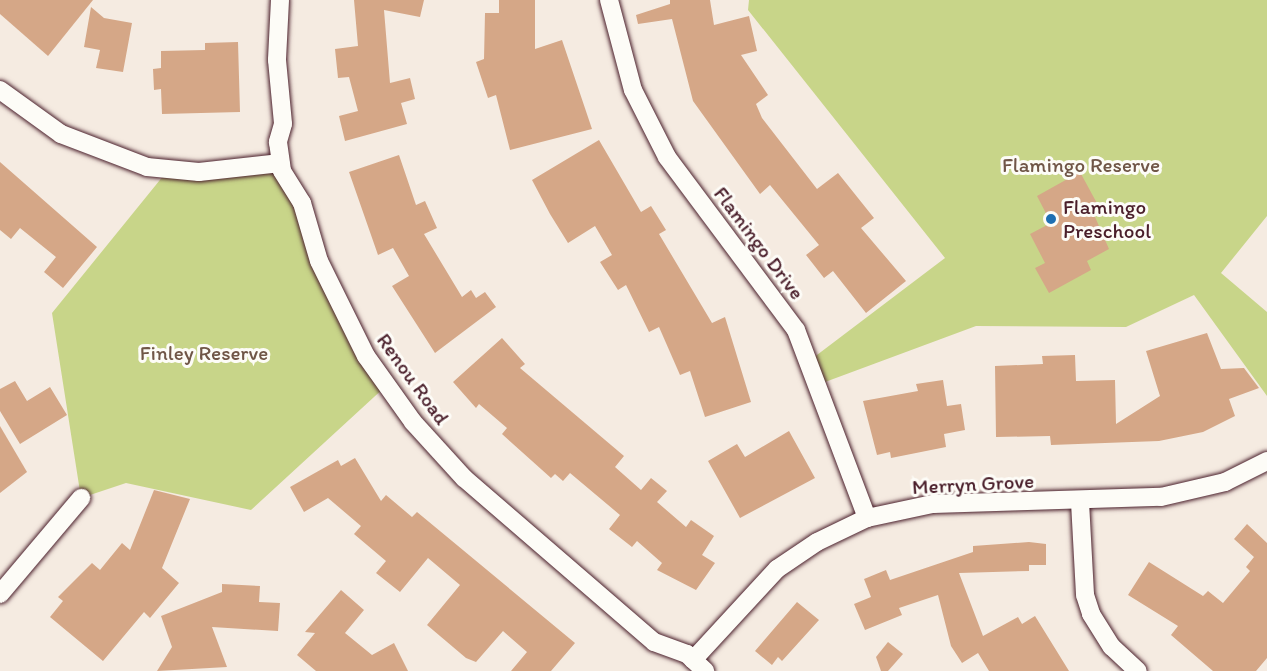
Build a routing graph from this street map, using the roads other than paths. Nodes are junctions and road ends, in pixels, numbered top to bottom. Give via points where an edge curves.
1 (280, 0) edge
2 (609, 0) edge
3 (0, 90) edge
4 (281, 164) junction
5 (1267, 462) edge
6 (81, 498) dead end
7 (1080, 501) junction
8 (867, 518) junction
9 (0, 594) edge
10 (699, 665) edge
11 (1138, 671) edge

1 - 4 street, Renou Road
2 - 8 street, Flamingo Drive via 626,70 654,133 796,330
3 - 4 street via 61,134 147,167 200,172
4 - 10 street, Renou Road via 302,203 319,261 349,325 413,422 486,498 654,642
5 - 7 street, Merryn Grove via 1225,482 1161,497
6 - 9 street
7 - 8 street, Merryn Grove via 933,504
7 - 11 street via 1085,595 1091,614 1112,647
8 - 10 street, Merryn Grove via 817,542 777,569

